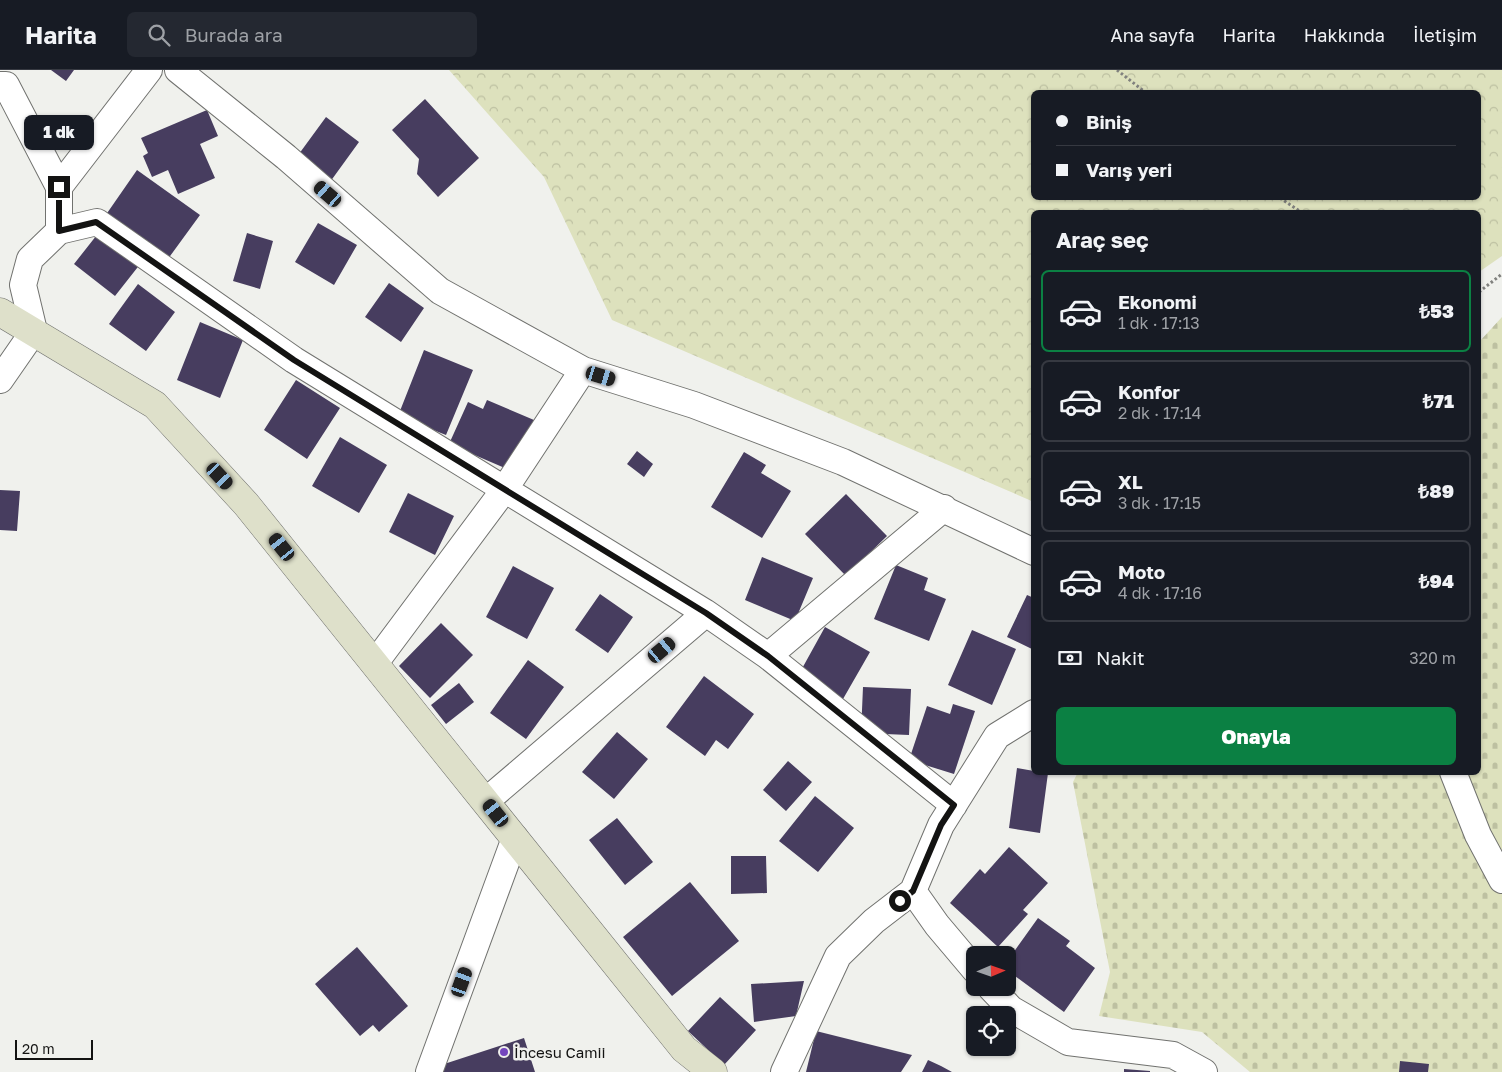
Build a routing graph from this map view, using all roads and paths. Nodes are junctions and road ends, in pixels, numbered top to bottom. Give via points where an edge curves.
1 (149, 70) edge
2 (178, 70) edge
3 (1117, 70) edge
4 (0, 85) edge
5 (1142, 90) edge
6 (59, 187) junction
7 (1283, 200) edge
8 (1297, 210) edge
9 (59, 231) junction
10 (1502, 274) edge
11 (1481, 290) edge
12 (0, 312) edge
13 (34, 331) junction
14 (582, 370) junction
15 (0, 380) edge
16 (504, 490) junction
17 (944, 508) junction
18 (1031, 551) edge
19 (706, 613) junction
20 (768, 656) junction
21 (375, 663) junction
22 (1031, 715) edge
23 (1454, 775) edge
24 (486, 801) junction
25 (954, 805) junction
26 (515, 838) junction
27 (1502, 880) edge
28 (913, 891) junction
29 (966, 959) edge
30 (999, 996) edge
31 (429, 1072) edge
32 (713, 1072) edge
33 (784, 1072) edge
34 (1204, 1072) edge

1 - 6 street
2 - 14 street via 286,157 440,291
3 - 5 path
4 - 6 street via 6,85
6 - 9 street
7 - 8 path
9 - 13 street via 30,259 23,285
9 - 16 street via 96,222 294,360
10 - 11 path
12 - 13 street
13 - 15 street
13 - 21 street via 155,405 246,504
14 - 16 street
14 - 17 street via 694,405 778,437 843,462
16 - 19 street
16 - 21 street
17 - 18 street
17 - 20 street
19 - 20 street
19 - 24 street
20 - 25 street
21 - 24 street
22 - 25 street via 997,736
23 - 27 street via 1478,835
24 - 26 street
25 - 28 street via 941,825
26 - 31 street
26 - 32 street via 684,1049
28 - 29 street
28 - 33 street via 874,921 838,956
30 - 34 street via 1011,1009 1068,1042 1172,1055

